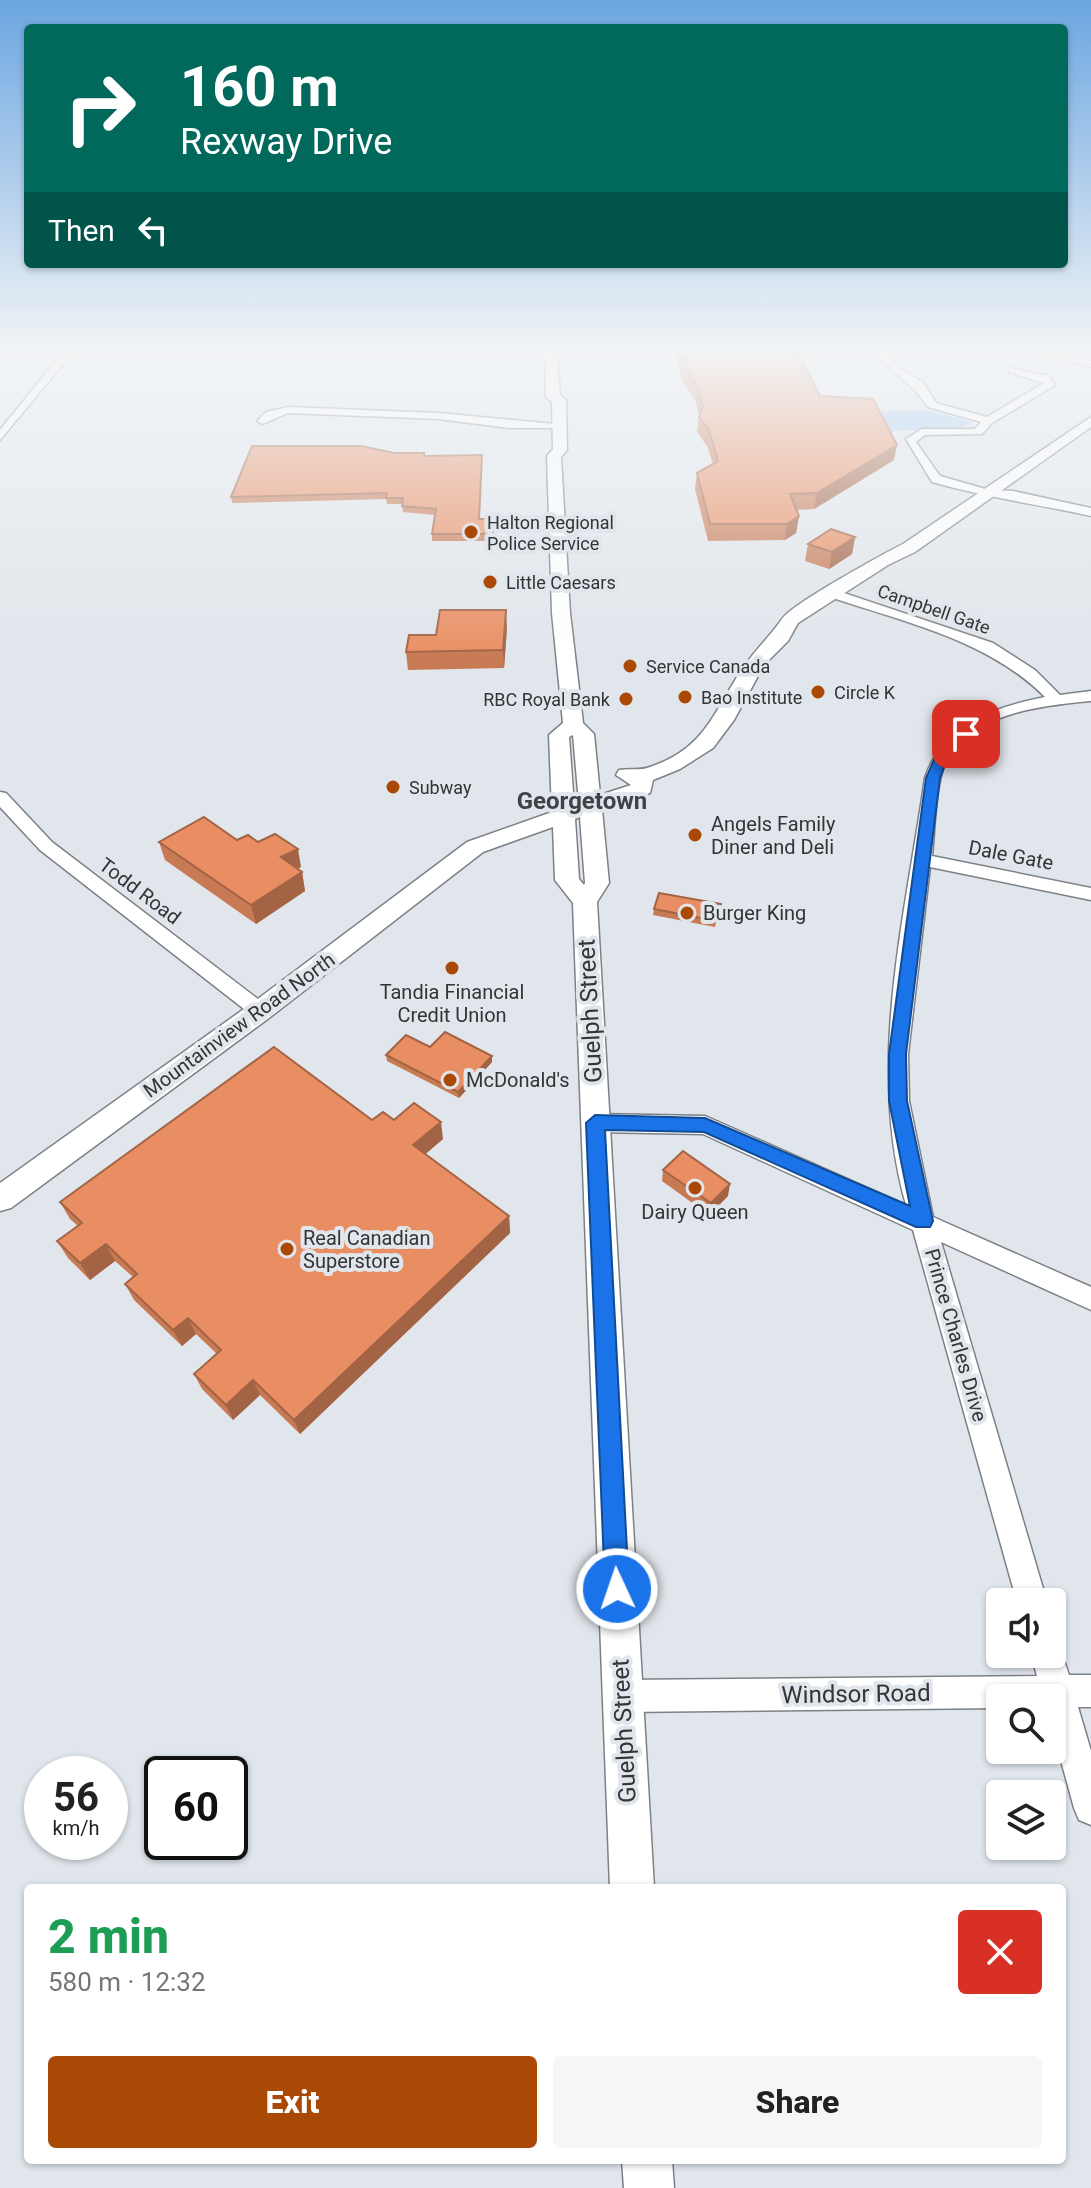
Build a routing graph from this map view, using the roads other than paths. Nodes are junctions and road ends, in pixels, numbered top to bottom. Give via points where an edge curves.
1 (551, 454) edge
2 (919, 454) edge
3 (1044, 454) edge
4 (988, 494) junction
5 (1091, 512) edge
6 (1091, 522) edge
7 (841, 596) junction
8 (1091, 696) edge
9 (1056, 699) junction
10 (573, 725) junction
11 (586, 755) junction
12 (647, 777) junction
13 (589, 796) junction
14 (0, 797) edge
15 (562, 806) junction
16 (513, 834) junction
17 (475, 847) junction
18 (566, 854) junction
19 (922, 860) junction
20 (1091, 894) edge
21 (585, 902) junction
22 (260, 1011) junction
23 (595, 1123) junction
24 (0, 1199) edge
25 (923, 1221) junction
26 (1091, 1299) edge
27 (1028, 1588) edge
28 (1066, 1691) edge
29 (1091, 1691) edge
30 (986, 1692) edge
31 (622, 1696) junction
32 (1066, 1719) edge
33 (1091, 1808) edge
34 (632, 1884) edge
35 (647, 2164) edge
36 (649, 2188) edge

1 - 10 main road, Guelph Street
2 - 4 street via 936,479
3 - 4 main road
4 - 5 street
4 - 6 street
4 - 7 main road via 909,548 894,567
7 - 9 street, Campbell Gate via 988,646 1030,673
7 - 12 main road via 812,623 789,629 754,664 708,744
8 - 9 street, Prince Charles Drive
9 - 19 street, Prince Charles Drive via 989,718 944,750 933,778
10 - 11 main road, Guelph Street via 584,734
10 - 15 main road, Guelph Street via 559,735
11 - 12 main road
11 - 13 main road, Guelph Street
12 - 13 main road via 642,788
13 - 15 main road
13 - 21 main road, Guelph Street via 597,883
14 - 22 street, Todd Road via 46,846
15 - 16 main road, Mountainview Road North
15 - 17 main road, Mountainview Road North via 483,828
15 - 18 main road, Guelph Street
16 - 17 main road, Mountainview Road North
16 - 18 main road
17 - 22 main road, Mountainview Road North
18 - 21 main road, Guelph Street via 567,880
19 - 20 street, Dale Gate
19 - 25 street, Prince Charles Drive via 897,1054 898,1101
21 - 23 main road, Guelph Street
22 - 24 main road, Mountainview Road North
23 - 25 street via 705,1125
23 - 31 main road, Guelph Street
25 - 26 street
25 - 27 street, Prince Charles Drive
28 - 29 street, Windsor Road
30 - 31 street, Windsor Road
31 - 34 main road, Guelph Street
32 - 33 street
35 - 36 main road

